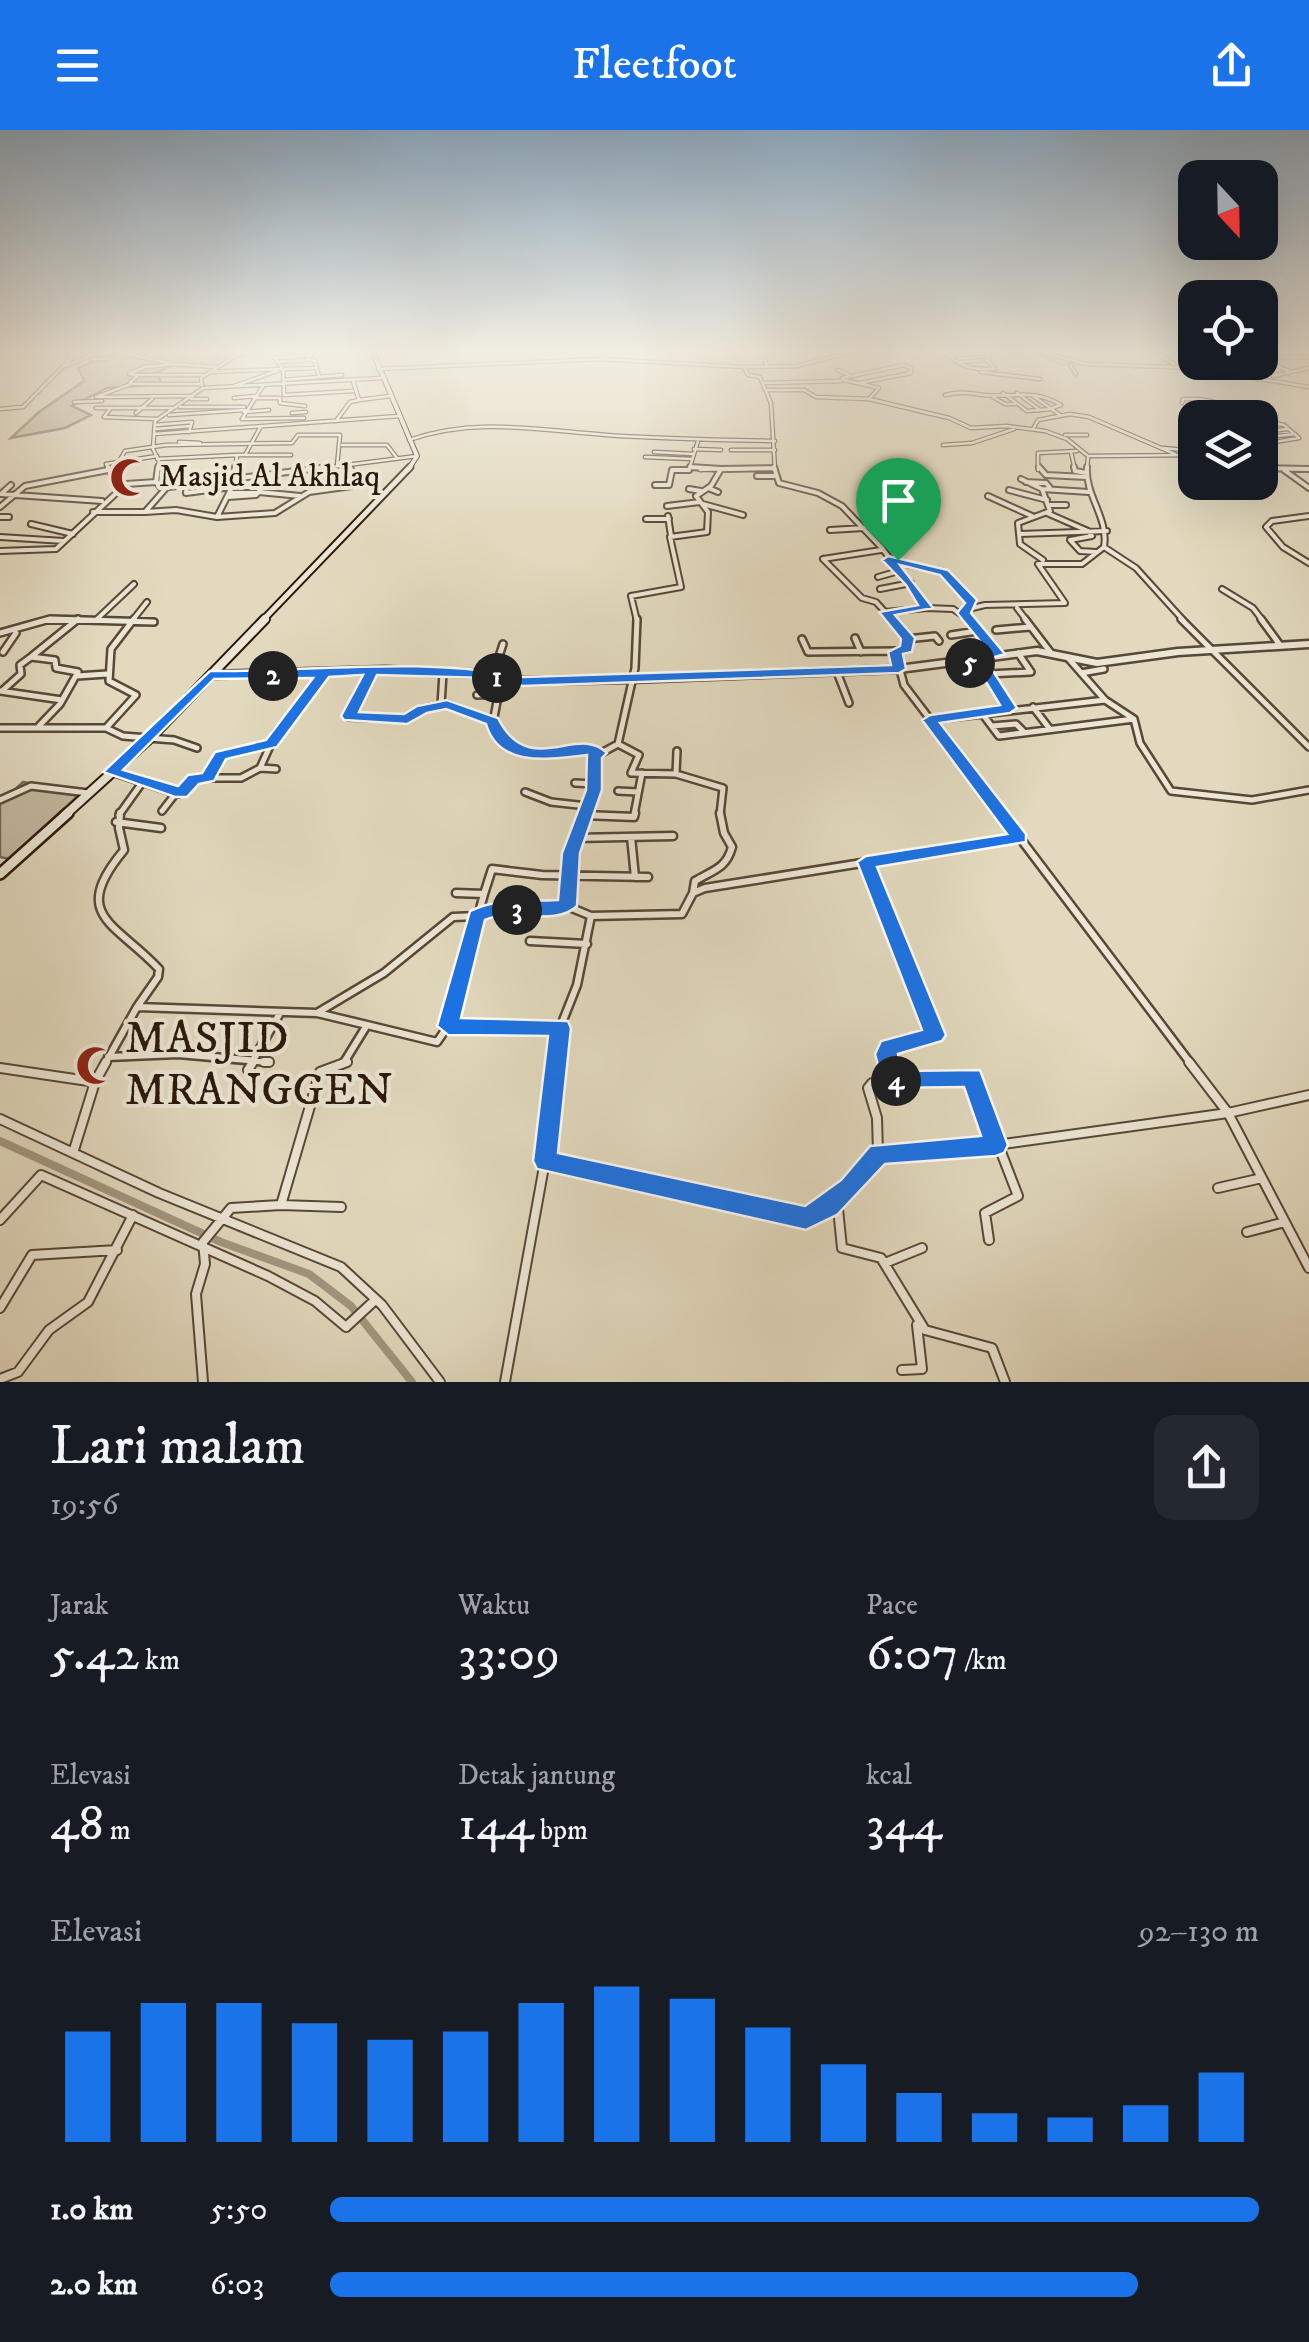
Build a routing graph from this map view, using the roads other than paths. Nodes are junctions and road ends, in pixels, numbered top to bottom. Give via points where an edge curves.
1 (110, 408) edge
2 (113, 408) edge
3 (140, 408) edge
4 (176, 408) edge
5 (191, 408) edge
6 (295, 408) edge
7 (306, 408) edge
8 (345, 408) edge
9 (396, 408) edge
10 (771, 408) edge
11 (909, 408) edge
12 (1023, 408) edge
13 (1052, 409) joint
14 (245, 410) junction
15 (269, 410) dead end
16 (284, 410) dead end
17 (1040, 410) junction
18 (134, 411) junction
19 (305, 412) junction
20 (292, 413) dead end
21 (371, 414) dead end
22 (1060, 414) junction
23 (166, 415) junction
24 (399, 416) junction
25 (1052, 416) junction
26 (123, 417) junction
27 (159, 418) junction
28 (284, 418) junction
29 (249, 419) junction
30 (364, 420) junction
31 (335, 422) junction
32 (1278, 423) edge
33 (315, 424) junction
34 (1283, 424) junction
35 (302, 425) junction
36 (1278, 426) edge
37 (260, 428) junction
38 (1016, 428) junction
39 (1290, 428) junction
40 (190, 429) junction
41 (241, 429) junction
42 (155, 430) junction
43 (1033, 430) junction
44 (1278, 430) edge
45 (206, 431) junction
46 (308, 434) junction
47 (1278, 434) edge
48 (1087, 435) dead end
49 (1061, 436) junction
50 (366, 438) dead end
51 (409, 440) junction
52 (775, 440) junction
53 (698, 441) junction
54 (178, 442) dead end
55 (292, 443) junction
56 (200, 444) junction
57 (342, 445) junction
58 (364, 445) junction
59 (153, 446) junction
60 (248, 446) junction
61 (943, 446) dead end
62 (214, 447) junction
63 (1160, 447) junction
64 (721, 450) dead end
65 (731, 450) dead end
66 (775, 450) junction
67 (1178, 450) edge
68 (1071, 451) junction
69 (1080, 451) junction
70 (654, 452) dead end
71 (291, 454) junction
72 (693, 454) junction
73 (1175, 454) junction
74 (1178, 454) edge
75 (210, 455) junction
76 (237, 455) junction
77 (246, 455) junction
78 (416, 456) junction
79 (1088, 456) junction
80 (645, 457) dead end
81 (121, 458) dead end
82 (157, 458) junction
83 (397, 458) junction
84 (207, 462) dead end
85 (337, 466) junction
86 (349, 466) junction
87 (322, 468) junction
88 (774, 468) junction
89 (1281, 468) joint
90 (722, 469) junction
91 (108, 470) junction
92 (688, 470) junction
93 (1309, 470) edge
94 (292, 471) junction
95 (274, 473) junction
96 (1086, 475) junction
97 (235, 476) junction
98 (757, 476) dead end
99 (776, 476) junction
100 (670, 479) junction
101 (679, 479) dead end
102 (320, 480) dead end
103 (1024, 480) dead end
104 (156, 482) junction
105 (126, 484) junction
106 (187, 484) junction
107 (12, 485) dead end
108 (656, 485) dead end
109 (167, 487) junction
110 (1309, 488) edge
111 (688, 489) dead end
112 (1044, 489) junction
113 (706, 490) junction
114 (1009, 490) dead end
115 (229, 492) junction
116 (259, 492) junction
117 (718, 492) dead end
118 (1090, 492) junction
119 (14, 495) junction
120 (304, 496) junction
121 (988, 496) dead end
122 (105, 500) junction
123 (1048, 502) junction
124 (702, 503) junction
125 (1066, 505) dead end
126 (666, 506) dead end
127 (0, 507) edge
128 (93, 512) junction
129 (145, 512) junction
130 (1047, 513) junction
131 (743, 514) dead end
132 (217, 516) junction
133 (1032, 516) junction
134 (1309, 516) edge
135 (0, 517) edge
136 (9, 517) dead end
137 (1282, 518) junction
138 (646, 519) dead end
139 (32, 524) dead end
140 (1296, 525) dead end
141 (864, 528) junction
142 (830, 530) dead end
143 (76, 534) junction
144 (1020, 534) junction
145 (1090, 534) junction
146 (1106, 534) junction
147 (671, 536) junction
148 (0, 537) edge
149 (47, 540) junction
150 (68, 541) junction
151 (1104, 546) junction
152 (881, 550) junction
153 (0, 551) edge
154 (36, 551) junction
155 (1098, 553) junction
156 (888, 560) junction
157 (1047, 562) junction
158 (1309, 562) edge
159 (899, 571) junction
160 (878, 576) dead end
161 (911, 583) junction
162 (134, 584) dead end
163 (880, 589) dead end
164 (1222, 589) dead end
165 (147, 602) dead end
166 (974, 606) junction
167 (927, 608) junction
168 (1016, 608) junction
169 (964, 610) junction
170 (885, 612) junction
171 (78, 620) junction
172 (96, 620) junction
173 (130, 621) junction
174 (154, 622) dead end
175 (1030, 626) junction
176 (17, 630) junction
177 (996, 630) dead end
178 (977, 631) junction
179 (0, 633) edge
180 (952, 635) dead end
181 (855, 638) dead end
182 (908, 638) junction
183 (802, 639) dead end
184 (939, 642) dead end
185 (503, 644) dead end
186 (1309, 644) edge
187 (1280, 645) junction
188 (1214, 649) junction
189 (3, 652) dead end
190 (861, 652) junction
191 (895, 652) junction
192 (1018, 653) junction
193 (998, 654) junction
194 (1050, 654) junction
195 (31, 657) junction
196 (1069, 659) junction
197 (965, 660) junction
198 (899, 669) junction
199 (1104, 669) dead end
200 (372, 671) junction
201 (838, 672) junction
202 (325, 673) junction
203 (443, 673) junction
204 (1081, 673) junction
205 (107, 674) junction
206 (988, 674) junction
207 (210, 675) junction
208 (493, 675) junction
209 (77, 676) junction
210 (501, 680) junction
211 (631, 680) junction
212 (1, 692) edge
213 (497, 694) junction
214 (477, 696) dead end
215 (62, 700) junction
216 (1104, 700) junction
217 (849, 703) dead end
218 (441, 704) junction
219 (1033, 707) junction
220 (1010, 708) junction
221 (981, 712) junction
222 (930, 720) junction
223 (1134, 720) junction
224 (492, 721) junction
225 (990, 726) junction
226 (0, 728) edge
227 (37, 728) junction
228 (106, 728) junction
229 (1049, 728) junction
230 (1026, 732) junction
231 (150, 738) junction
232 (271, 744) junction
233 (618, 744) junction
234 (1309, 747) edge
235 (198, 748) dead end
236 (677, 751) dead end
237 (599, 753) junction
238 (260, 768) junction
239 (276, 769) dead end
240 (111, 772) junction
241 (642, 774) junction
242 (676, 774) junction
243 (208, 778) junction
244 (144, 780) junction
245 (576, 783) dead end
246 (594, 784) junction
247 (1309, 790) edge
248 (618, 791) dead end
249 (524, 792) dead end
250 (638, 792) junction
251 (88, 793) junction
252 (176, 793) junction
253 (0, 800) edge
254 (587, 806) junction
255 (162, 811) dead end
256 (584, 815) junction
257 (116, 822) junction
258 (162, 828) dead end
259 (674, 836) dead end
260 (631, 837) junction
261 (575, 838) junction
262 (1020, 838) junction
263 (866, 862) junction
264 (0, 874) edge
265 (570, 874) junction
266 (635, 877) junction
267 (648, 877) dead end
268 (693, 893) junction
269 (456, 894) dead end
270 (484, 894) junction
271 (568, 906) junction
272 (477, 916) junction
273 (591, 916) junction
274 (530, 940) dead end
275 (587, 944) junction
276 (136, 1007) junction
277 (280, 1013) junction
278 (317, 1013) junction
279 (367, 1024) junction
280 (448, 1026) junction
281 (560, 1028) junction
282 (108, 1057) junction
283 (260, 1060) junction
284 (0, 1068) edge
285 (248, 1070) dead end
286 (95, 1082) junction
287 (892, 1082) junction
288 (1309, 1095) edge
289 (1228, 1113) junction
290 (0, 1119) edge
291 (996, 1145) junction
292 (73, 1153) junction
293 (878, 1154) junction
294 (545, 1161) junction
295 (1262, 1178) junction
296 (1218, 1188) dead end
297 (837, 1199) junction
298 (281, 1205) junction
299 (341, 1207) dead end
300 (133, 1215) junction
301 (223, 1216) junction
302 (0, 1220) edge
303 (1285, 1222) junction
304 (1247, 1232) dead end
305 (989, 1240) dead end
306 (202, 1244) junction
307 (922, 1248) dead end
308 (117, 1250) junction
309 (885, 1263) junction
310 (1309, 1268) edge
311 (375, 1300) junction
312 (0, 1308) edge
313 (917, 1322) junction
314 (902, 1370) dead end
315 (0, 1380) edge
316 (203, 1382) edge
317 (440, 1382) edge
318 (505, 1382) edge
319 (1004, 1382) edge

1 - 26 street via 104,417
2 - 18 street
3 - 18 street
4 - 23 street
5 - 14 street
6 - 19 street
7 - 19 street
8 - 31 street
9 - 24 main road
10 - 52 street
11 - 38 street via 971,428
12 - 17 street
13 - 17 street
13 - 22 street
14 - 15 street
14 - 23 street
14 - 29 street via 242,419
16 - 28 street
17 - 25 street
18 - 26 street
19 - 20 street
19 - 28 street
19 - 35 street
21 - 30 street
22 - 25 street
22 - 63 street via 1091,418
23 - 27 street
24 - 30 street
24 - 51 main road
25 - 43 street via 1038,420
26 - 27 street
27 - 42 street
28 - 29 street
29 - 41 street
30 - 31 street
31 - 33 street
32 - 34 street
33 - 35 street
33 - 46 street
34 - 36 street
34 - 39 street
35 - 37 street
37 - 41 street
37 - 60 street
38 - 43 street
38 - 61 street
39 - 44 street
39 - 47 street via 1295,434
40 - 42 street
40 - 42 street via 192,422
40 - 45 street
41 - 45 street
42 - 59 street
43 - 49 street
45 - 56 street
46 - 55 street
46 - 57 street via 340,435
48 - 49 street
49 - 69 street
50 - 58 street
51 - 53 street via 492,424
51 - 78 main road
52 - 53 street
52 - 66 street
53 - 72 street
54 - 56 street
55 - 60 street
55 - 71 street
56 - 59 street
56 - 62 street
57 - 58 street
57 - 85 street
58 - 83 street via 387,445
59 - 81 street via 125,451
59 - 82 street
60 - 62 street
60 - 77 street
62 - 75 street
63 - 67 street
63 - 73 street
64 - 72 street
65 - 66 street
66 - 88 street
68 - 69 street
68 - 96 street via 1075,471
68 - 96 street via 1038,453 1038,471
69 - 79 street
70 - 72 street
71 - 77 street
71 - 94 street
72 - 80 street
72 - 92 street
73 - 74 street
73 - 79 street
75 - 76 street
75 - 82 street
75 - 84 street
76 - 77 street
76 - 97 street
78 - 83 street
78 - 207 main road
79 - 96 street
82 - 91 street via 107,463
82 - 104 street
83 - 86 street
85 - 86 street
85 - 87 street
86 - 120 street via 352,486
87 - 94 street
87 - 102 street
88 - 90 street
88 - 99 street
89 - 93 street
89 - 110 street
90 - 92 street
90 - 113 street
91 - 105 street
91 - 119 street via 41,482
92 - 100 street via 672,470
94 - 95 street
95 - 97 street
95 - 116 street
96 - 118 street
97 - 106 street
97 - 115 street
98 - 99 street
99 - 141 street via 780,484 840,503
100 - 101 street
100 - 108 street via 669,485
103 - 112 street
104 - 105 street
104 - 109 street
105 - 122 street
106 - 109 street
106 - 115 street via 186,493
107 - 119 street via 1,494
109 - 129 street
111 - 113 street
112 - 118 street
112 - 123 street
113 - 117 street
113 - 124 street via 696,496
114 - 123 street
115 - 116 street
115 - 132 street
116 - 120 street
118 - 146 street
119 - 122 street via 62,503
119 - 127 street
120 - 132 street via 278,512
121 - 133 street
122 - 128 street
123 - 125 street
123 - 130 street
124 - 126 street
124 - 131 street
124 - 147 street via 706,532
128 - 129 street
128 - 143 street
129 - 132 street
130 - 133 street
130 - 145 street
133 - 144 street via 1018,523
134 - 137 street
135 - 136 street
137 - 140 street
137 - 158 street via 1267,524 1268,533
138 - 147 street via 668,518
139 - 143 street
141 - 142 street
141 - 152 street
143 - 150 street
144 - 145 street
144 - 157 street via 1020,544
145 - 146 street
145 - 155 street via 1070,540 1080,551
146 - 151 street
147 - 211 street via 682,586 631,596 639,612
148 - 149 street
149 - 150 street
149 - 154 street
150 - 154 street
151 - 155 street
151 - 188 street via 1146,575
152 - 156 street
152 - 170 street via 822,559
153 - 154 street
155 - 157 street via 1082,564
156 - 159 street
156 - 166 street via 942,571
157 - 168 street via 1038,566 1065,603
159 - 160 street
159 - 161 street
161 - 163 street
161 - 167 street
162 - 172 street
164 - 187 street via 1253,608
165 - 173 street
166 - 168 street
166 - 169 street
167 - 169 street
167 - 170 street
168 - 175 street
169 - 178 street
170 - 182 street
171 - 172 street
171 - 176 street via 50,619
171 - 195 street
172 - 173 street
173 - 174 street
173 - 205 street via 111,649
175 - 177 street
175 - 194 street
176 - 179 street
176 - 189 street
178 - 180 street
178 - 193 street
181 - 190 street
182 - 184 street via 935,636
182 - 191 street via 907,649
183 - 190 street via 809,652
185 - 208 street
186 - 187 street
187 - 188 street
188 - 196 street via 1097,663
188 - 234 street
190 - 191 street
191 - 198 street
192 - 193 street
192 - 194 street
192 - 206 street via 1030,672
193 - 197 street
194 - 196 street
195 - 209 street via 55,660 56,668
195 - 212 street
196 - 204 street
197 - 198 street
197 - 206 street
198 - 201 street
198 - 222 street
199 - 204 street
200 - 202 street
200 - 203 street
200 - 218 street via 349,716 407,719
201 - 211 street
201 - 217 street
202 - 207 street
202 - 232 street
203 - 208 street
203 - 218 street
204 - 216 street
205 - 209 street
205 - 228 street via 136,695
206 - 220 street
207 - 231 main road
208 - 210 street
209 - 215 street
210 - 211 street
210 - 213 street
211 - 233 street
212 - 215 street
213 - 214 street
213 - 224 street
215 - 227 street
216 - 219 street
216 - 223 street
218 - 224 street
219 - 220 street
219 - 229 street
220 - 221 street
221 - 222 street
221 - 225 street
222 - 262 street
223 - 229 street
223 - 247 street via 1145,752 1174,792 1252,800
224 - 237 street via 497,735 530,756
225 - 230 street via 1016,724
225 - 230 street via 999,736
226 - 227 street
227 - 228 street
228 - 231 street
229 - 230 street
231 - 235 street
231 - 240 main road
232 - 238 street
232 - 243 street via 220,756
233 - 237 street
233 - 241 street via 638,756 630,772
236 - 242 street
237 - 246 street
238 - 239 street
238 - 243 street via 241,778
240 - 244 street
240 - 251 main road
241 - 242 street
241 - 250 street
242 - 268 street via 724,788 718,812 732,847 729,859 722,870 695,881
243 - 252 street via 194,779
244 - 252 street
244 - 257 street
245 - 246 street
246 - 254 street
248 - 250 street
249 - 254 street
250 - 256 street via 634,818
251 - 253 street via 33,784
251 - 264 main road
252 - 255 street
254 - 256 street
256 - 261 street
257 - 258 street
257 - 276 street via 124,850 101,880 99,908 110,928 138,945 160,972
259 - 260 street
260 - 261 street
260 - 266 street
261 - 265 street
262 - 263 street
262 - 289 street
263 - 268 street
263 - 287 street via 935,1035 889,1048
265 - 266 street
265 - 270 street via 492,869
265 - 271 street
266 - 267 street
268 - 273 street via 682,914
269 - 270 street
270 - 272 street
271 - 272 street via 498,906
271 - 273 street
272 - 278 street via 449,918 384,973
272 - 280 street
273 - 275 street
274 - 275 street
275 - 281 street
276 - 277 street
276 - 282 street
277 - 278 street
277 - 283 street
278 - 279 street
279 - 280 street via 432,1042
279 - 298 street via 346,1063 320,1072
280 - 281 street
281 - 294 street
282 - 283 street
282 - 286 street
283 - 285 street
284 - 286 street
286 - 292 street
287 - 291 street via 972,1077
287 - 293 street via 868,1088
288 - 289 street
289 - 291 street
289 - 295 street
290 - 292 street
291 - 293 street
291 - 305 street via 1018,1196 985,1213
292 - 301 street
293 - 297 street
294 - 297 street via 796,1218
294 - 318 street
295 - 296 street
295 - 303 street
297 - 309 street via 842,1248
298 - 299 street
298 - 301 street via 234,1207
300 - 302 street via 41,1175
300 - 306 street
300 - 308 street
301 - 306 street
301 - 311 street via 341,1267
303 - 304 street
303 - 310 street
306 - 311 street via 315,1300 346,1326
306 - 316 street via 196,1294
307 - 309 street
308 - 312 street via 32,1256
308 - 315 street via 78,1314 48,1331 19,1373
309 - 313 street
311 - 317 street
313 - 314 street via 922,1368
313 - 319 street via 930,1334 992,1348

